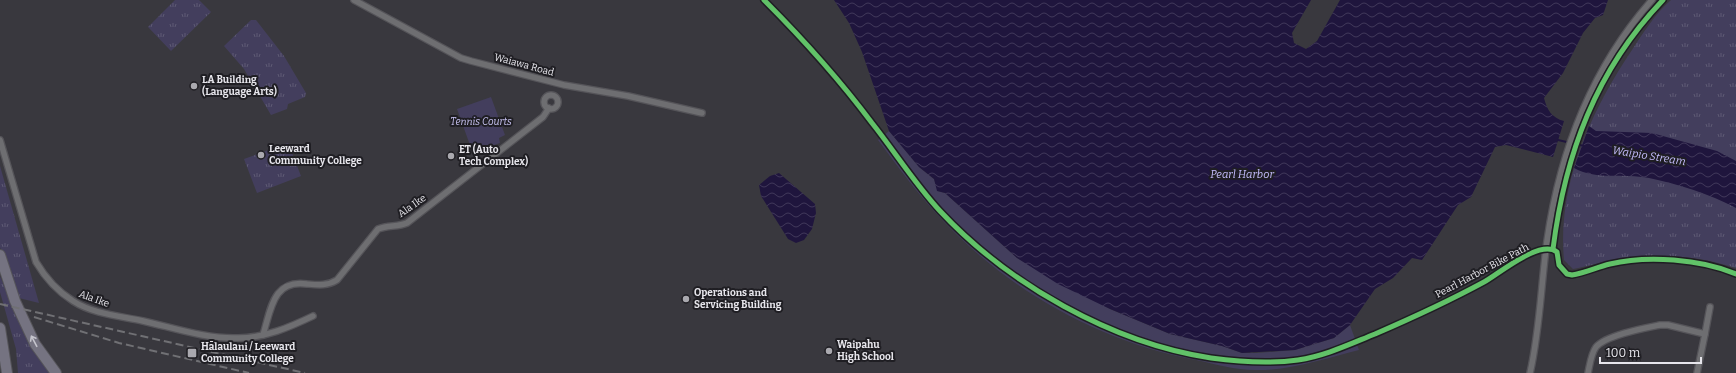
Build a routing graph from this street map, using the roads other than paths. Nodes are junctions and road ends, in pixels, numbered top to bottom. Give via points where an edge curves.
1 (354, 0) edge
2 (1652, 0) edge
3 (549, 108) dead end
4 (702, 114) dead end
5 (0, 140) edge
6 (0, 255) edge
7 (1710, 307) dead end
8 (313, 316) dead end
9 (0, 328) edge
10 (1705, 334) junction
11 (263, 335) junction
12 (6, 373) edge
13 (56, 373) edge
14 (1530, 373) edge
15 (1588, 373) edge
16 (1697, 373) edge

1 - 4 street, Waiawa Road via 461,58 564,85 628,96
2 - 14 street via 1620,40 1574,127 1553,203
3 - 11 street, Ala Ike via 543,117 407,223 378,229 337,280 322,285 299,282 284,286 274,298
5 - 11 street, Ala Ike via 36,262 47,280 59,292 87,308 214,337 239,338
13 -> 6 highway via 35,344 15,301
7 - 10 street
8 - 11 street, Ala Ike via 280,331
9 - 12 highway
10 - 15 street via 1660,325 1610,338 1596,348
10 - 16 street

